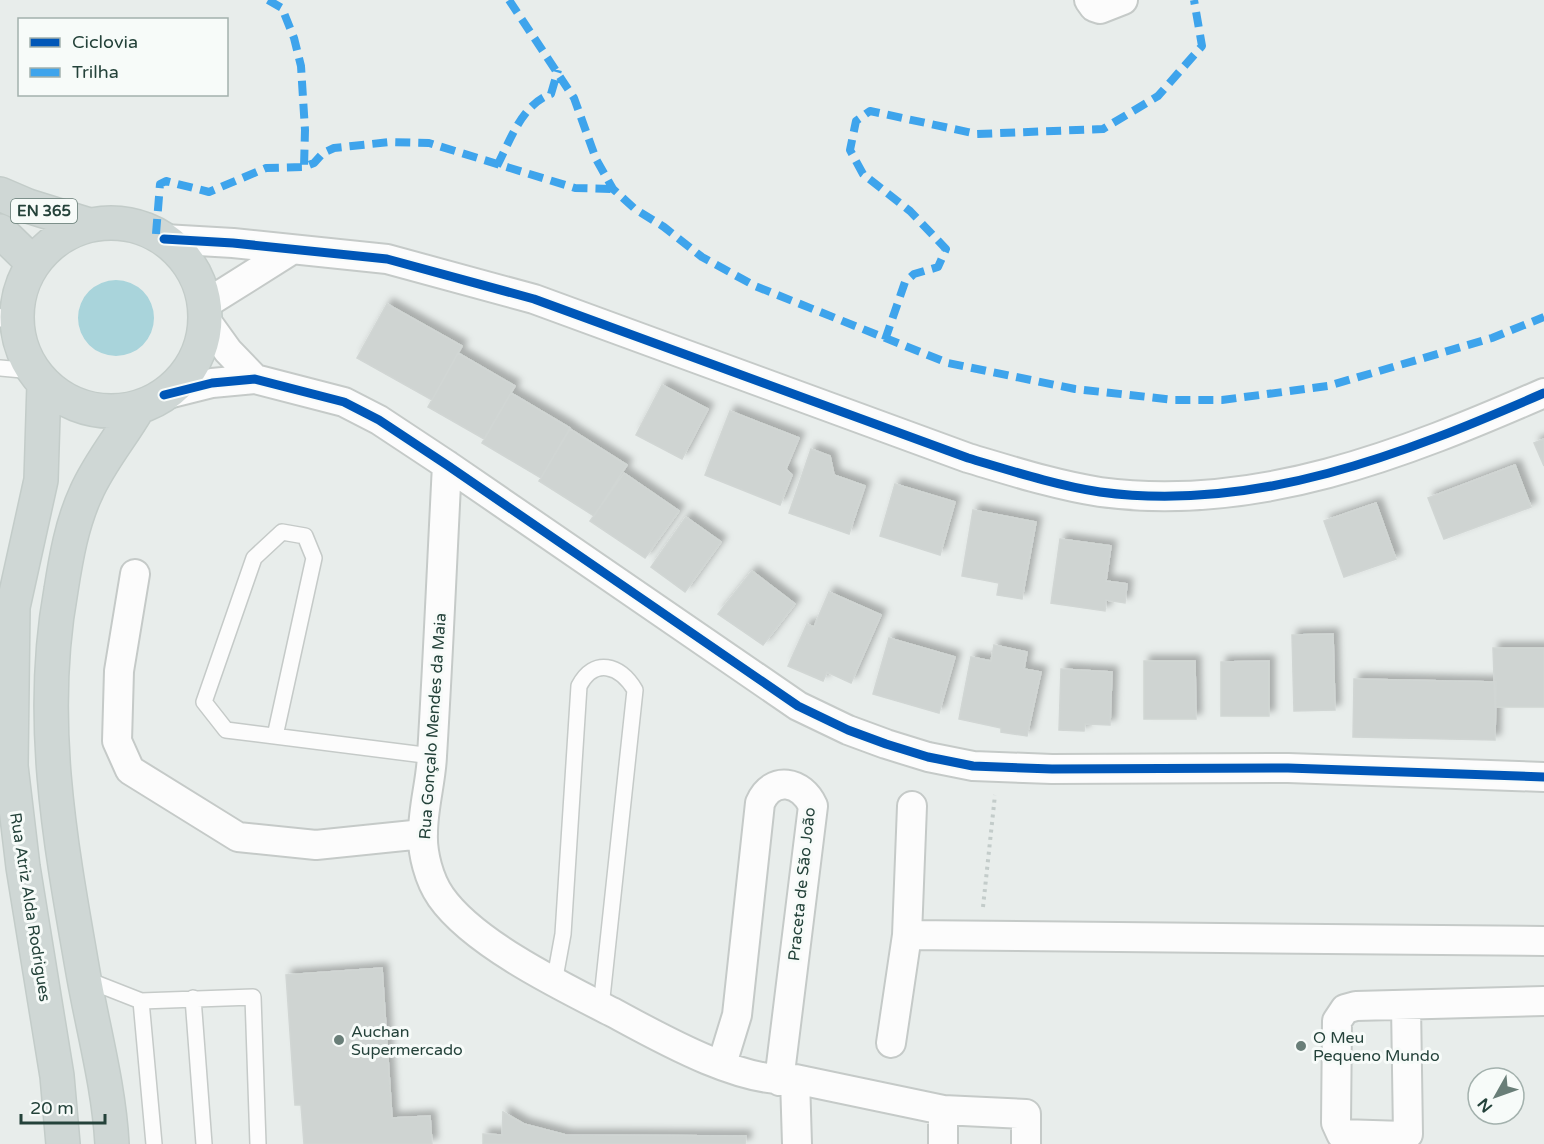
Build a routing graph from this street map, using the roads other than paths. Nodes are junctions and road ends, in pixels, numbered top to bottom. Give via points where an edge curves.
1 (1089, 0) edge
2 (1123, 0) edge
3 (0, 194) edge
4 (89, 225) junction
5 (0, 231) edge
6 (164, 239) junction
7 (290, 251) junction
8 (33, 263) junction
9 (8, 312) edge
10 (205, 312) junction
11 (0, 368) edge
12 (38, 377) junction
13 (255, 379) junction
14 (1544, 393) edge
15 (151, 401) junction
16 (447, 465) junction
17 (135, 574) dead end
18 (275, 736) junction
19 (432, 756) junction
20 (1544, 777) edge
21 (912, 806) dead end
22 (423, 834) junction
23 (907, 935) junction
24 (1544, 941) edge
25 (85, 980) junction
26 (554, 982) junction
27 (193, 998) junction
28 (141, 1001) junction
29 (1544, 1001) edge
30 (1406, 1005) junction
31 (602, 1007) junction
32 (891, 1043) dead end
33 (722, 1064) junction
34 (787, 1080) junction
35 (943, 1110) junction
36 (63, 1144) edge
37 (112, 1144) edge
38 (154, 1144) edge
39 (204, 1144) edge
40 (258, 1144) edge
41 (797, 1144) edge
42 (943, 1144) edge
43 (1026, 1144) edge

1 - 2 street via 1100,9
3 - 4 main road, EN 365
4 - 6 main road via 134,225
4 - 8 main road via 57,239
5 - 8 main road, EN 365
6 - 7 street
6 - 10 main road via 183,256 197,279
7 - 10 street
7 - 14 street via 387,259 534,299 968,458 1042,480 1102,492 1207,493 1294,482 1402,451
8 - 9 main road
9 - 12 main road
10 - 13 street via 228,351
10 - 15 main road via 200,349 186,375
11 - 12 lane
12 - 15 main road via 64,399 88,408 113,412
12 - 36 main road, Rua Atriz Alda Rodrigues via 41,480 13,607 11,766 57,1076
13 - 15 street via 212,383
13 - 16 street via 344,402
15 - 25 main road via 86,493 67,552 55,619 49,704 53,783
16 - 19 street, Rua Gonçalo Mendes da Maia
16 - 20 street via 798,706 848,730 928,757 998,768 1288,768
17 - 22 street via 119,671 117,741 130,770 238,837 315,844
18 - 18 lane via 314,558 305,536 282,532 254,558 204,702 226,730
18 - 19 lane
19 - 22 street, Rua Gonçalo Mendes da Maia
21 - 23 street
22 - 26 street, Rua Gonçalo Mendes da Maia via 434,884 453,911 499,948
23 - 24 street
23 - 32 street
25 - 28 lane
25 - 37 main road
26 - 31 street, Rua Gonçalo Mendes da Maia
26 - 31 lane via 563,934 579,686 595,669 616,669 635,690
27 - 28 lane
27 - 39 lane
27 - 40 lane via 253,997
28 - 38 lane
29 - 30 street
30 - 30 street via 1356,1006 1339,1016 1336,1123 1341,1134 1408,1134
31 - 33 street, Rua Gonçalo Mendes da Maia
33 - 34 street, Rua Gonçalo Mendes da Maia
33 - 34 street, Praceta de São João via 737,1015 760,803 770,789 794,785 809,796 813,806
34 - 35 street, Rua Gonçalo Mendes da Maia
34 - 41 street
35 - 42 street
35 - 43 street, Rua Gonçalo Mendes da Maia via 1026,1114

